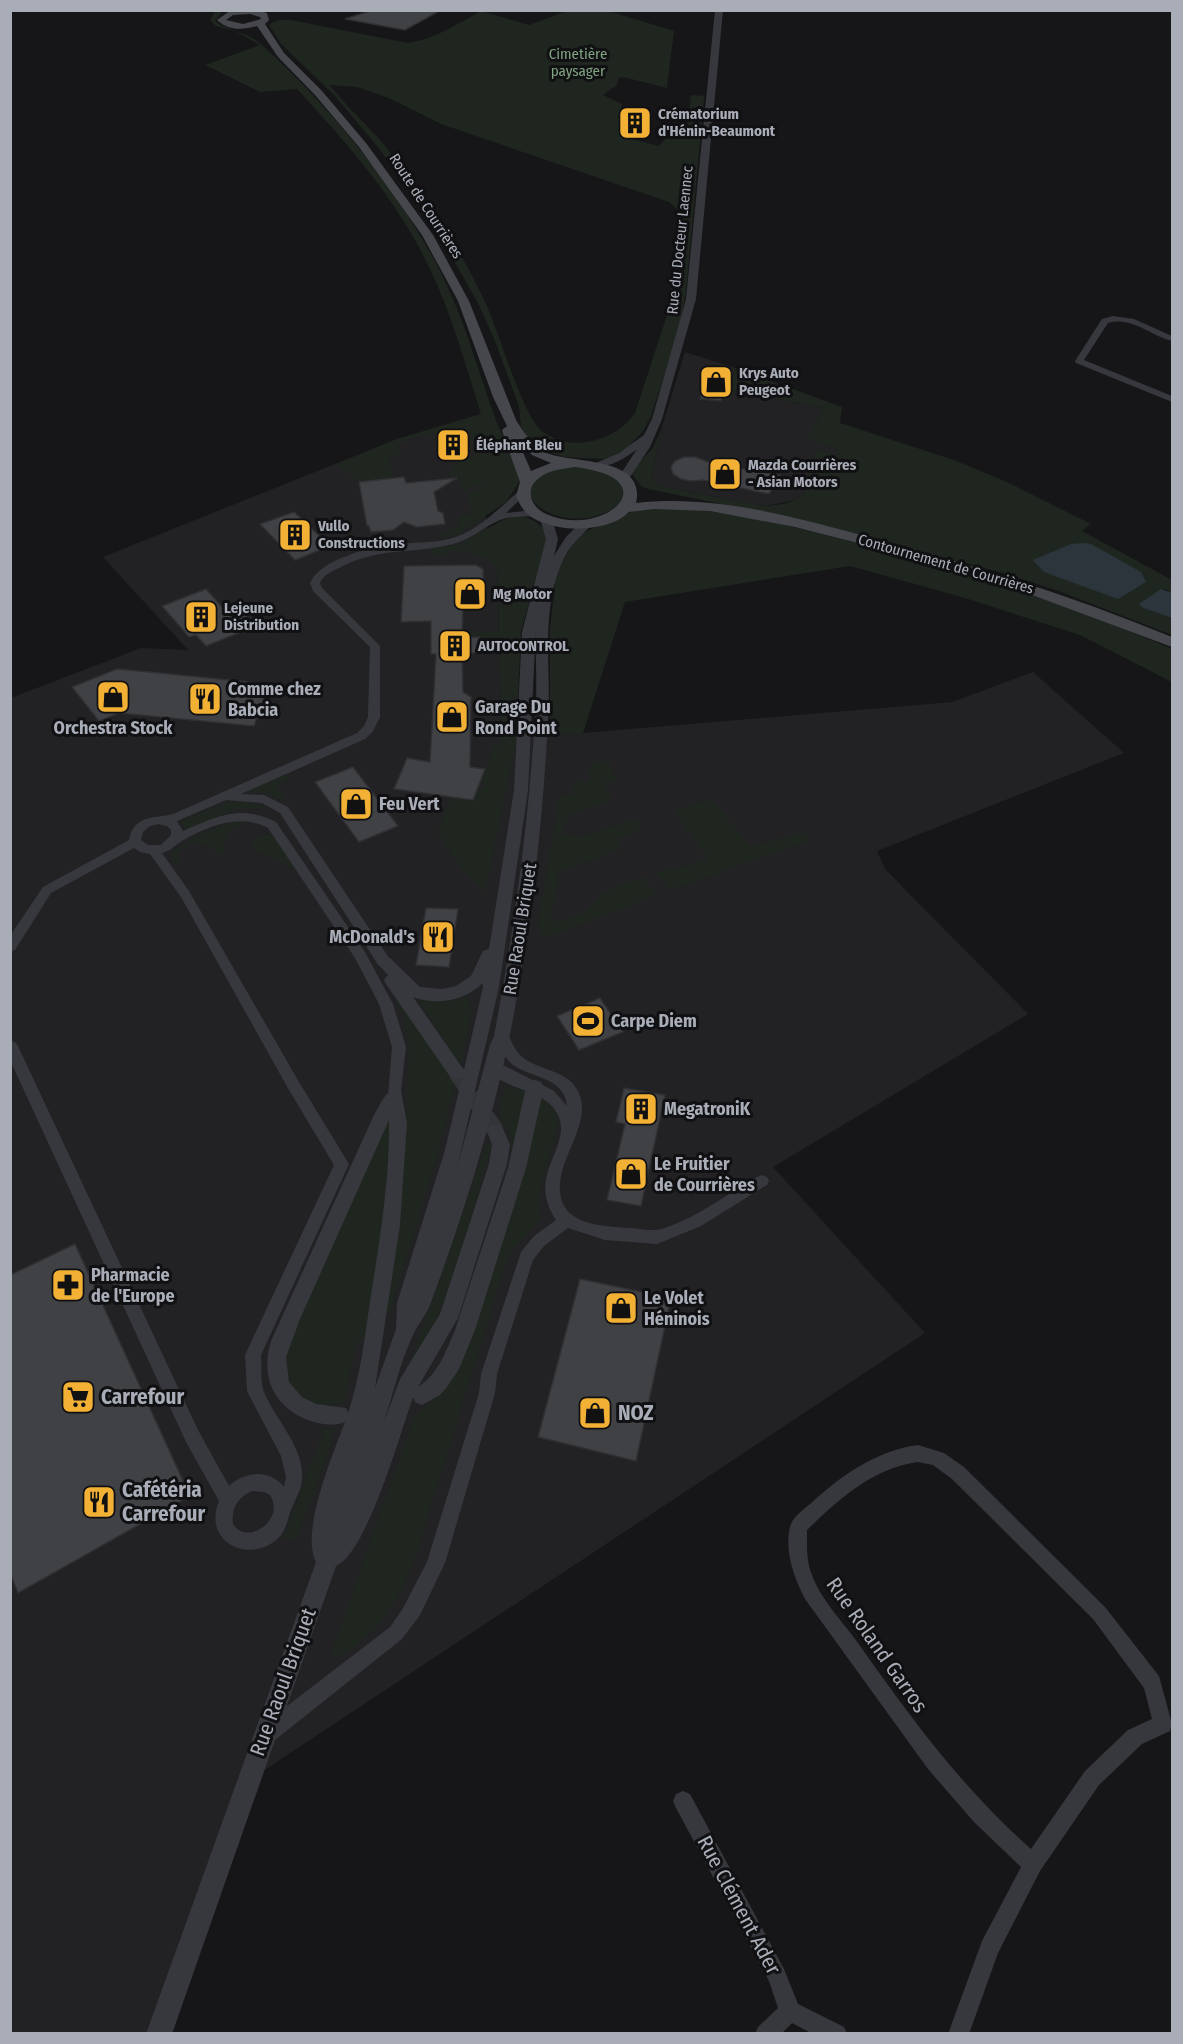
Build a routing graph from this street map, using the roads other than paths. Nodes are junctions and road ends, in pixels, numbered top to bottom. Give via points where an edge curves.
1 (719, 10) edge
2 (249, 11) edge
3 (226, 13) edge
4 (260, 23) junction
5 (235, 26) junction
6 (270, 43) junction
7 (1173, 339) edge
8 (1173, 399) edge
9 (508, 417) junction
10 (652, 432) junction
11 (566, 464) junction
12 (597, 465) junction
13 (628, 482) junction
14 (524, 487) junction
15 (712, 507) junction
16 (626, 508) junction
17 (541, 516) junction
18 (495, 518) junction
19 (587, 524) junction
20 (1173, 642) edge
21 (222, 798) junction
22 (166, 820) junction
23 (177, 838) junction
24 (135, 842) junction
25 (154, 851) junction
26 (498, 941) junction
27 (10, 947) edge
28 (384, 962) junction
29 (502, 1036) junction
30 (10, 1044) edge
31 (519, 1062) junction
32 (474, 1065) junction
33 (494, 1067) junction
34 (457, 1073) tunnel mouth
35 (537, 1078) junction
36 (395, 1096) junction
37 (496, 1131) tunnel mouth
38 (762, 1181) dead end
39 (566, 1221) junction
40 (405, 1330) junction
41 (422, 1395) dead end
42 (339, 1415) dead end
43 (227, 1499) junction
44 (283, 1505) junction
45 (322, 1576) junction
46 (1168, 1727) edge
47 (264, 1736) junction
48 (683, 1801) dead end
49 (1033, 1864) junction
50 (790, 2011) junction
51 (159, 2034) edge
52 (765, 2034) edge
53 (837, 2034) edge
54 (958, 2034) edge

1 - 10 street, Rue du Docteur Laennec via 691,299
2 - 3 main road
2 - 4 main road, Route de Courrières via 264,15 265,20
3 - 5 main road via 222,22
4 - 5 main road
4 - 6 main road, Route de Courrières
5 - 6 main road, Route de Courrières
6 - 9 main road, Route de Courrières via 373,155 416,217 456,284
7 - 8 street via 1119,318 1106,321 1079,361
9 - 11 main road, Route de Courrières via 532,450
9 - 14 main road, Route de Courrières via 510,440 525,473
10 - 12 street via 622,454
10 - 13 street, Rue du Docteur Laennec
11 - 12 main road
11 - 14 main road via 543,470
12 - 13 main road
13 - 15 main road, Contournement de Courrières
13 - 16 main road via 631,501
14 - 17 main road via 525,504
14 - 18 street
15 - 16 main road, Contournement de Courrières via 651,504
15 - 20 main road, Contournement de Courrières via 786,521 948,562 1064,599
16 - 19 main road
17 - 18 street via 516,514
17 - 19 main road via 566,524
17 - 26 street, Rue Raoul Briquet via 552,540 528,632 521,790
18 - 21 street via 454,541 374,552 326,571 316,579 317,589 376,650 372,723 361,736
19 - 29 street, Rue Raoul Briquet via 564,548 551,576 544,607 543,699 532,846 517,961
21 - 22 street
21 - 28 street via 264,799 284,810
22 - 23 street via 177,826
22 - 24 street via 143,825 137,830
23 - 25 street
23 - 36 street via 236,815 256,816 276,830 360,955 386,1004 399,1047
24 - 25 street
24 - 27 street via 47,890
25 - 44 street via 184,894 342,1164 253,1355 255,1391 292,1465 292,1490
26 - 28 street via 478,979 451,994 413,990
26 - 32 street, Rue Raoul Briquet
28 - 34 street via 388,975
29 - 31 street
29 - 33 street, Rue Raoul Briquet
30 - 43 street via 192,1436
31 - 33 street
31 - 35 street
32 - 33 street
32 - 40 street, Rue Raoul Briquet via 454,1150 407,1303
33 - 35 street via 506,1076
33 - 40 street, Rue Raoul Briquet via 456,1204 420,1307
35 - 39 street via 559,1103 569,1127 551,1190 555,1207
35 - 41 street via 517,1168 465,1330 452,1362 434,1388
36 - 42 street via 380,1120 278,1352 277,1374 295,1406 317,1415
36 - 45 street via 398,1122 391,1226 373,1348 364,1396 326,1504
37 - 45 street via 501,1145 498,1164 448,1318 407,1386 360,1518
38 - 39 street via 680,1228 656,1237 599,1233
39 - 47 street via 539,1241 526,1257 436,1563 411,1616 396,1634
40 - 45 street, Rue Raoul Briquet
43 - 44 street via 240,1486 263,1482 277,1490
43 - 44 street via 224,1525 232,1536 245,1542 273,1531 282,1516
45 - 47 street, Rue Raoul Briquet
46 - 49 street via 1136,1737 1092,1778
46 - 49 street, Rue Roland Garros via 1152,1683 1099,1613 958,1473 935,1457 909,1453 886,1460 823,1502 799,1526 803,1576 826,1614 905,1726 956,1789
47 - 51 street, Rue Raoul Briquet
48 - 50 street, Rue Clément Ader via 777,1976
49 - 54 street via 989,1948
50 - 52 street
50 - 53 street

